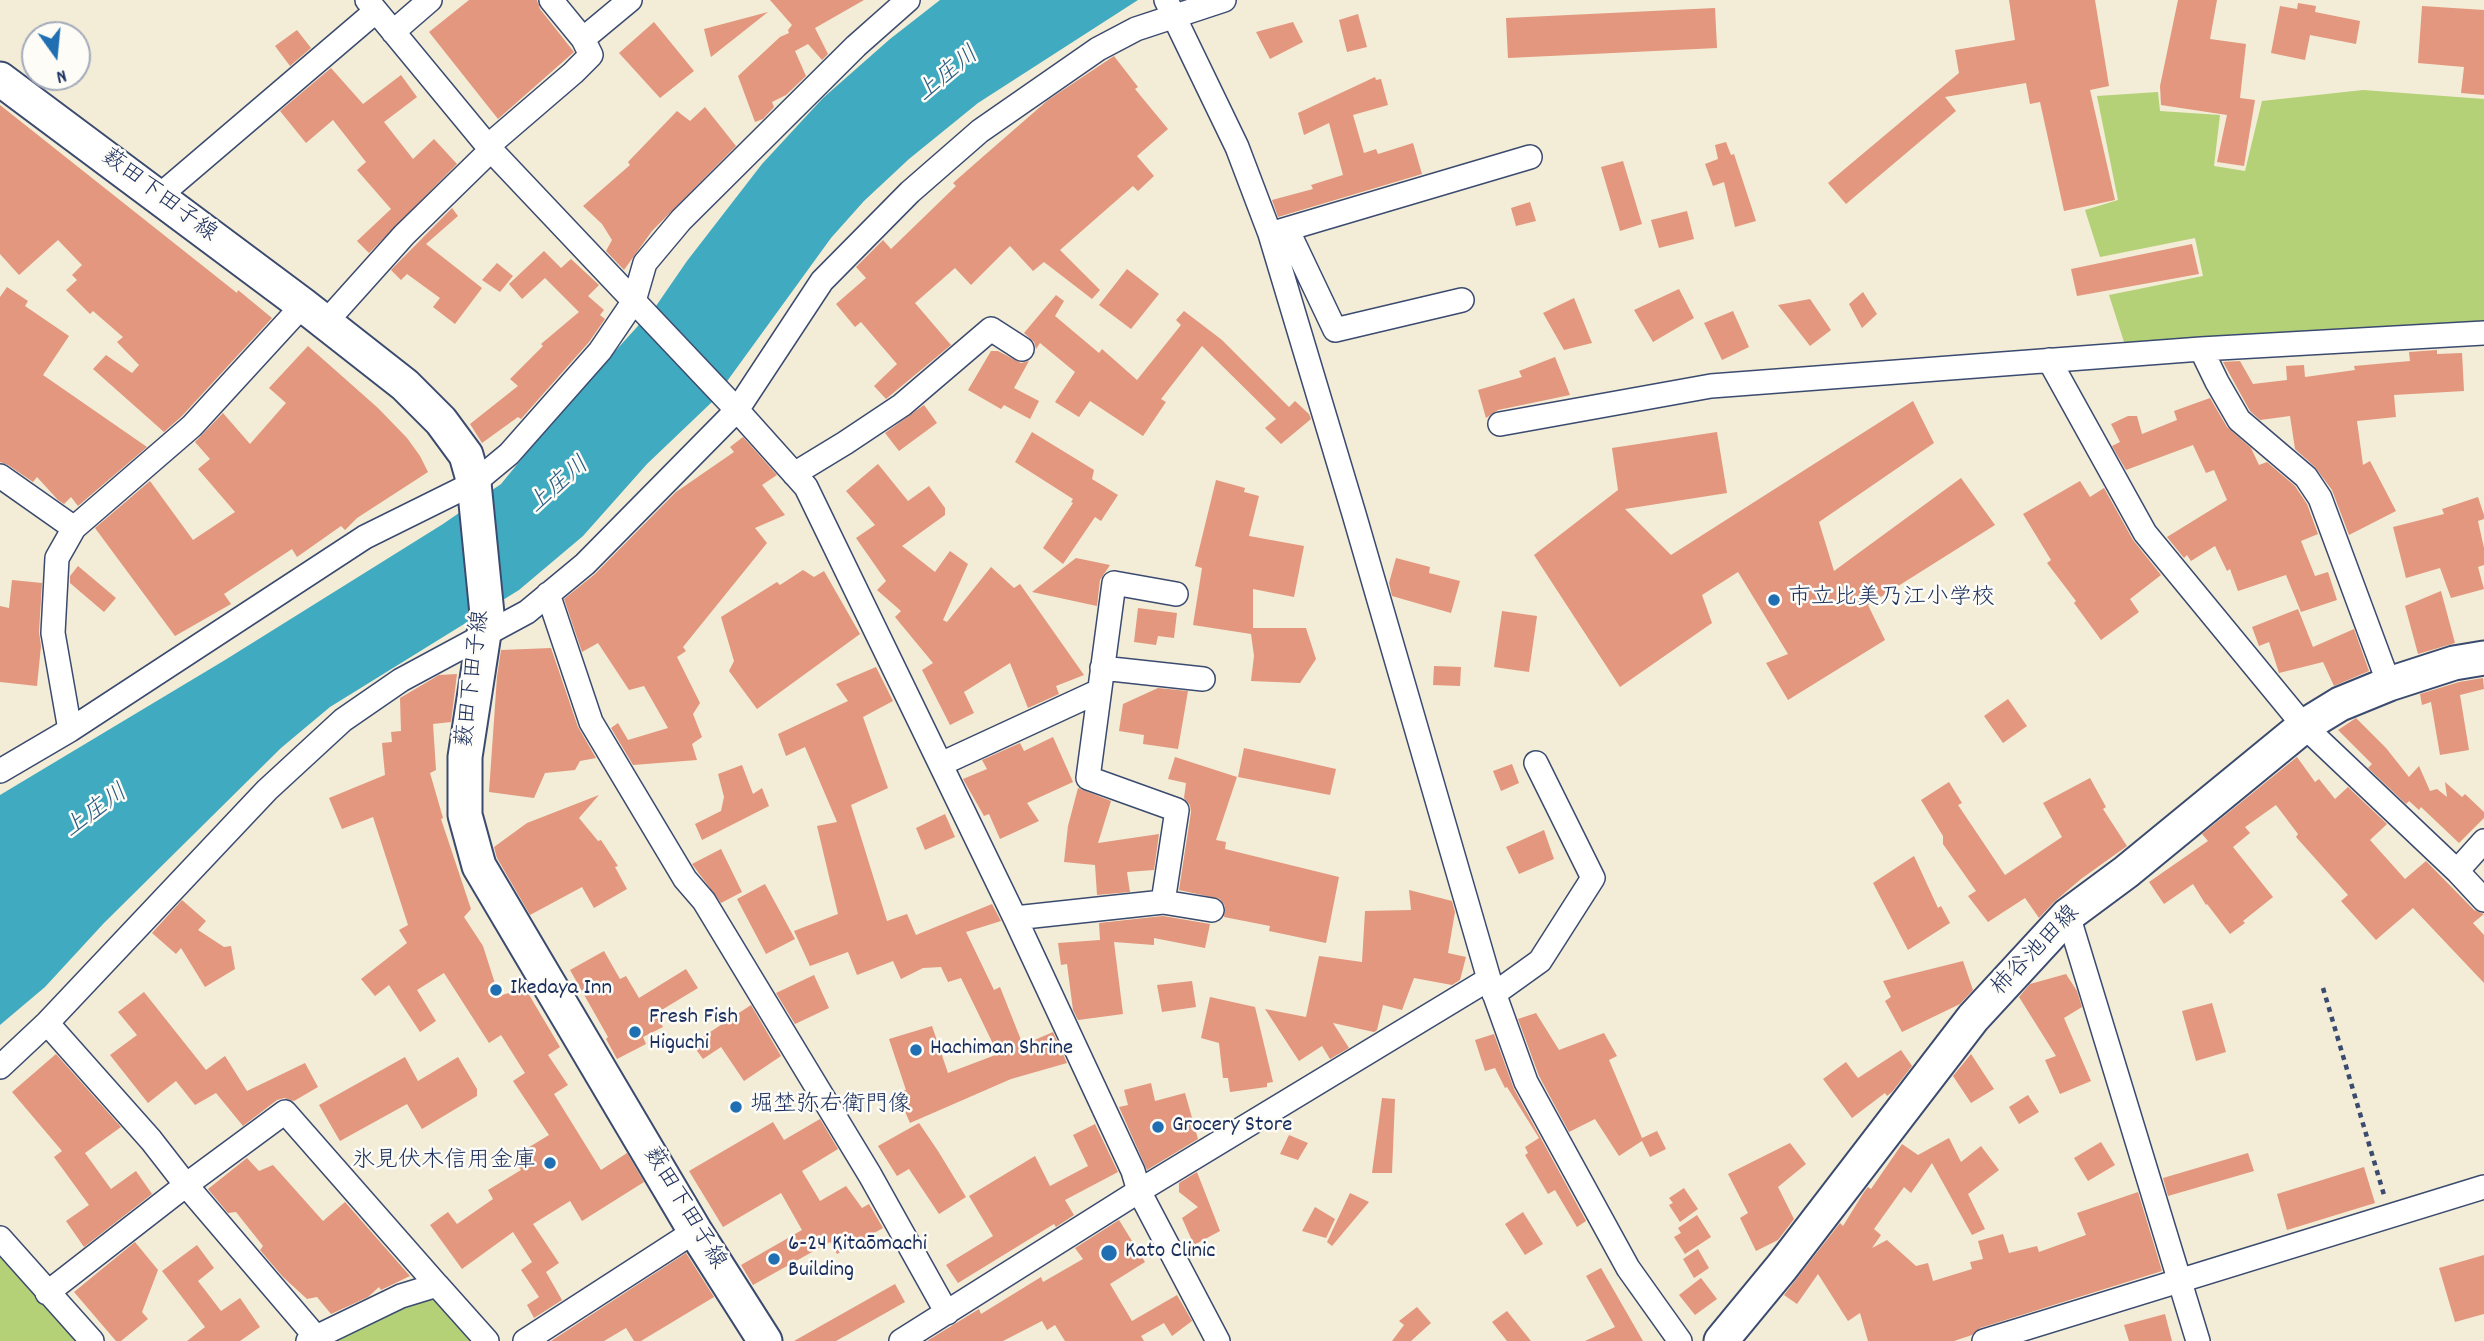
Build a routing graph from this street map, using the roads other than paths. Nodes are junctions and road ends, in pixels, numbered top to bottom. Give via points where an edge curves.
1 (430, 0) edge
2 (551, 0) edge
3 (630, 0) edge
4 (908, 0) edge
5 (1224, 0) edge
6 (371, 6) edge
7 (1170, 7) edge
8 (394, 32) junction
9 (583, 39) junction
10 (0, 79) edge
11 (490, 148) junction
12 (1530, 157) dead end
13 (158, 197) junction
14 (1279, 231) junction
15 (1462, 300) dead end
16 (642, 309) junction
17 (314, 314) junction
18 (2484, 332) edge
19 (1022, 349) dead end
20 (2201, 349) junction
21 (2049, 360) junction
22 (729, 402) junction
23 (1500, 424) dead end
24 (793, 474) junction
25 (0, 476) edge
26 (474, 483) junction
27 (74, 528) junction
28 (548, 594) junction
29 (1176, 594) dead end
30 (485, 625) junction
31 (2484, 658) edge
32 (1102, 667) junction
33 (1203, 679) dead end
34 (2389, 684) junction
35 (1099, 691) junction
36 (2304, 726) junction
37 (70, 730) junction
38 (1536, 763) dead end
39 (941, 764) junction
40 (0, 771) edge
41 (2484, 841) edge
42 (2458, 871) junction
43 (2484, 900) edge
44 (1163, 902) junction
45 (1212, 909) dead end
46 (2068, 915) junction
47 (1015, 918) junction
48 (1492, 987) junction
49 (47, 1023) junction
50 (0, 1067) edge
51 (186, 1185) junction
52 (2484, 1187) edge
53 (1139, 1191) junction
54 (695, 1231) junction
55 (0, 1238) edge
56 (2180, 1281) junction
57 (438, 1285) junction
58 (47, 1293) junction
59 (947, 1312) junction
60 (312, 1339) edge
61 (92, 1341) edge
62 (487, 1341) edge
63 (525, 1341) edge
64 (765, 1341) edge
65 (901, 1341) edge
66 (1218, 1341) edge
67 (1680, 1341) edge
68 (1721, 1341) edge
69 (1984, 1341) edge
70 (2198, 1341) edge

1 - 8 street
2 - 9 street
3 - 9 street
4 - 16 street via 681,220 645,263
5 - 7 street
6 - 8 street
6 - 13 street
7 - 14 street
7 - 22 street via 1098,49 980,131 910,192 822,281
8 - 11 street
9 - 11 street via 591,55
10 - 13 main road, 薮田下田子線
11 - 16 street
11 - 17 street via 404,235
12 - 14 street
13 - 17 main road, 薮田下田子線
14 - 15 street via 1335,330
14 - 48 street via 1354,514
16 - 22 street
16 - 26 street via 509,454
17 - 26 main road, 薮田下田子線 via 405,385 441,421 466,455
17 - 27 street
18 - 20 street
19 - 24 street via 991,330 902,405
20 - 21 street
20 - 34 street via 2239,420 2306,477 2320,498
21 - 23 street via 1711,386
21 - 36 street via 2145,533
22 - 24 street
22 - 28 street via 585,564
24 - 39 street via 806,487
25 - 27 street
26 - 30 main road, 薮田下田子線
26 - 37 street via 365,537
27 - 37 street via 57,558 53,633
28 - 30 street via 527,612
28 - 59 street via 591,722 870,1175
29 - 32 street via 1114,583
30 - 49 street via 343,720 267,790
30 - 54 main road, 薮田下田子線 via 465,757 465,815 479,866
31 - 34 main road, 柿谷池田線
32 - 33 street
32 - 35 street
34 - 36 main road, 柿谷池田線 via 2340,704
35 - 39 street
35 - 44 street via 1088,778 1177,810
36 - 42 street
36 - 46 main road, 柿谷池田線
37 - 40 street
38 - 48 street via 1593,878 1540,961
39 - 47 street
41 - 42 street
42 - 43 street
44 - 45 street
44 - 47 street
46 - 56 street
46 - 68 main road, 柿谷池田線 via 1973,1018
47 - 53 street
48 - 53 street
48 - 67 street via 1526,1082 1629,1268
49 - 50 street
49 - 51 street
51 - 57 street via 285,1112
51 - 58 street
51 - 60 street
52 - 56 street
53 - 59 street
53 - 66 street
54 - 63 street
54 - 64 main road, 薮田下田子線
55 - 58 street
56 - 69 street
56 - 70 street
57 - 60 street via 401,1296
57 - 62 street
58 - 61 street
59 - 65 street

